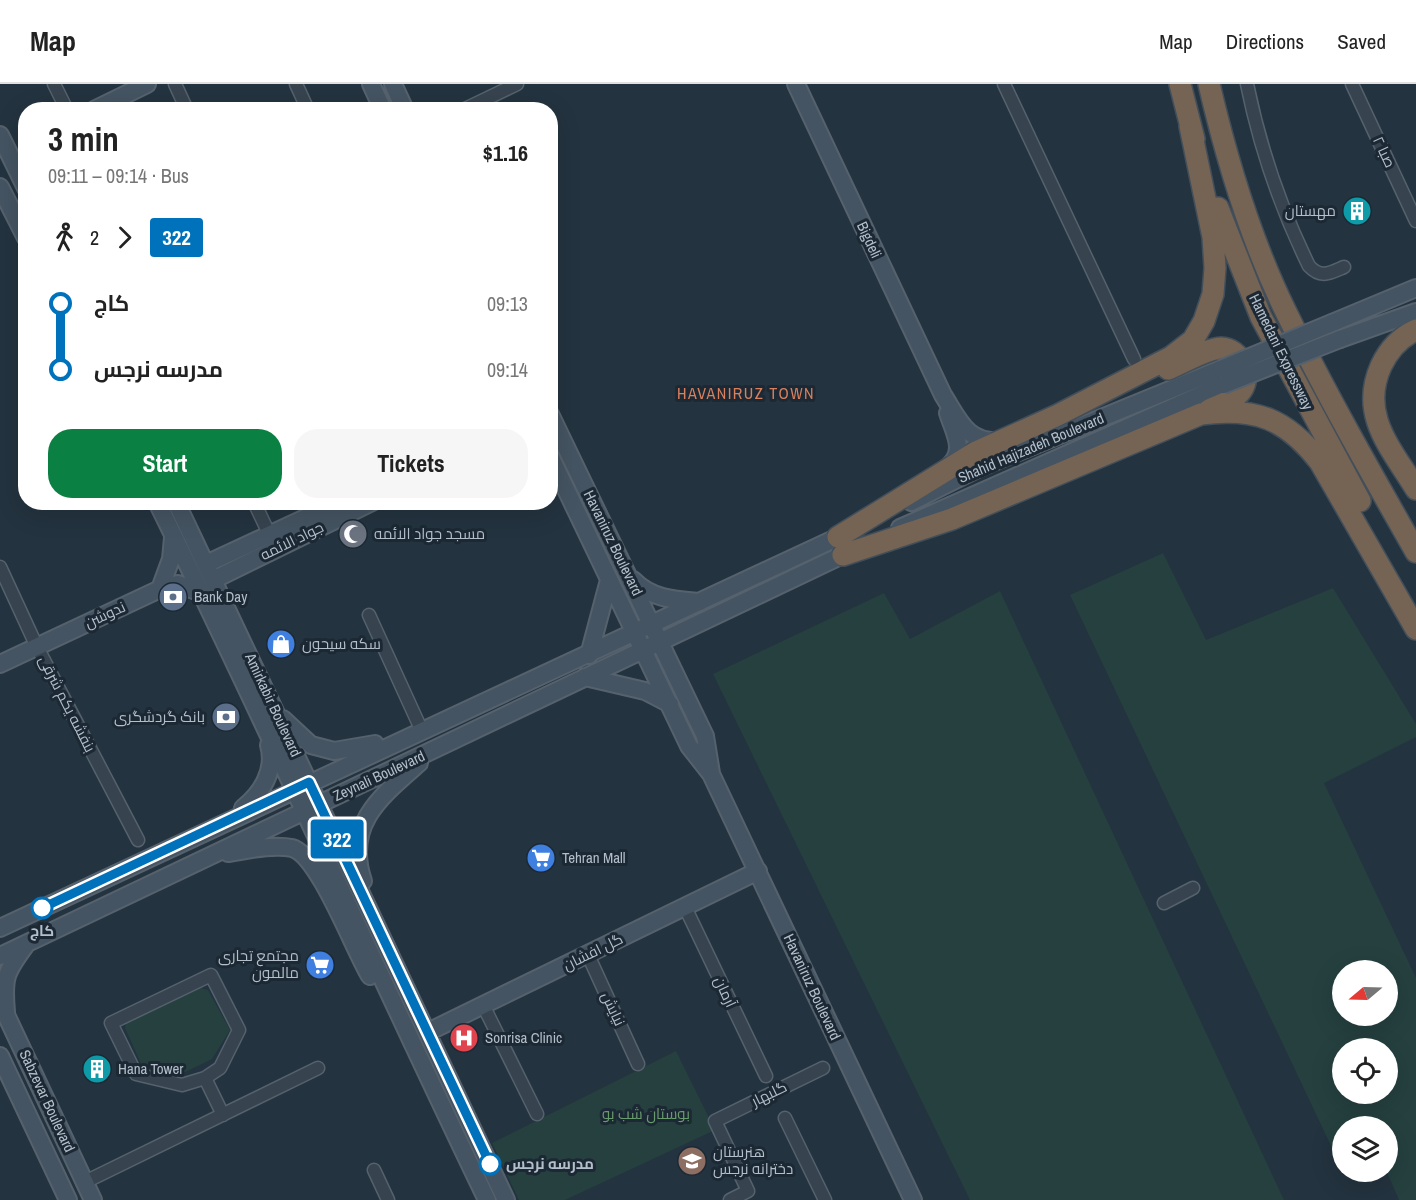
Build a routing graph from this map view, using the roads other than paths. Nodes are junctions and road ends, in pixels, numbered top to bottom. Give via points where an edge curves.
1 (54, 84) edge
2 (147, 84) edge
3 (175, 84) edge
4 (296, 84) edge
5 (371, 84) edge
6 (393, 84) edge
7 (517, 84) edge
8 (796, 84) edge
9 (1004, 84) edge
10 (1180, 84) edge
11 (1209, 84) edge
12 (1247, 84) edge
13 (1352, 84) edge
14 (63, 102) edge
15 (110, 102) edge
16 (183, 102) edge
17 (305, 102) edge
18 (379, 102) edge
19 (401, 102) edge
20 (480, 102) edge
21 (1190, 126) junction
22 (0, 135) edge
23 (18, 172) edge
24 (0, 187) edge
25 (1416, 221) edge
26 (18, 222) edge
27 (1344, 267) dead end
28 (1412, 289) edge
29 (1416, 312) edge
30 (1416, 330) edge
31 (1134, 359) dead end
32 (1222, 377) junction
33 (943, 395) junction
34 (1201, 414) junction
35 (1058, 415) junction
36 (558, 430) edge
37 (1002, 441) junction
38 (558, 473) edge
39 (939, 475) junction
40 (1416, 489) edge
41 (161, 510) edge
42 (180, 510) edge
43 (258, 510) edge
44 (327, 510) edge
45 (352, 510) edge
46 (174, 536) junction
47 (273, 542) junction
48 (840, 546) junction
49 (1416, 552) edge
50 (206, 564) junction
51 (0, 567) edge
52 (629, 576) junction
53 (213, 580) junction
54 (609, 580) junction
55 (160, 589) junction
56 (201, 593) junction
57 (701, 602) junction
58 (1416, 604) edge
59 (369, 615) dead end
60 (652, 624) junction
61 (1416, 629) edge
62 (636, 631) junction
63 (661, 642) junction
64 (38, 647) junction
65 (644, 649) junction
66 (589, 655) junction
67 (0, 664) edge
68 (585, 677) junction
69 (669, 704) junction
70 (270, 717) junction
71 (427, 727) junction
72 (434, 750) junction
73 (711, 774) junction
74 (309, 782) junction
75 (293, 789) junction
76 (320, 804) junction
77 (304, 811) junction
78 (205, 833) junction
79 (138, 840) dead end
80 (212, 855) junction
81 (758, 871) junction
82 (1193, 888) dead end
83 (1164, 903) dead end
84 (685, 907) junction
85 (0, 928) edge
86 (379, 928) junction
87 (28, 942) junction
88 (588, 955) junction
89 (0, 956) edge
90 (483, 1005) junction
91 (3, 1009) edge
92 (428, 1032) junction
93 (409, 1039) junction
94 (0, 1056) edge
95 (638, 1064) dead end
96 (318, 1068) dead end
97 (823, 1068) dead end
98 (766, 1076) dead end
99 (205, 1078) junction
100 (537, 1114) dead end
101 (223, 1115) junction
102 (786, 1118) dead end
103 (374, 1170) dead end
104 (85, 1182) junction
105 (68, 1200) edge
106 (93, 1200) edge
107 (388, 1200) edge
108 (487, 1200) edge
109 (506, 1200) edge
110 (730, 1200) edge
111 (825, 1200) edge
112 (913, 1200) edge

1 - 14 street
2 - 15 main road
3 - 16 street
4 - 17 street
5 - 18 main road
6 - 19 main road
7 - 20 street
8 - 33 main road, Bigdeli
9 - 31 street
10 - 21 highway, Hamedani Expressway
11 - 49 highway, Hamedani Expressway via 1251,229 1285,311
12 - 27 street via 1271,179 1309,266 1324,275
13 - 25 street, صبا ۲
21 - 35 highway via 1212,237 1213,294 1204,321 1192,340 1172,357
21 - 58 highway, Hamedani Expressway via 1228,238 1261,317
22 - 23 main road
24 - 26 main road
28 - 32 main road, Shahid Hajizadeh Boulevard, bridge
29 - 32 main road, Shahid Hajizadeh Boulevard, bridge
30 - 40 highway via 1403,336 1386,354 1371,399 1375,418
32 - 48 main road, Shahid Hajizadeh Boulevard via 960,499
33 - 37 main road via 976,439
33 - 39 main road via 959,448 958,457
34 - 35 highway via 1230,400 1244,386 1243,366 1230,350 1219,348
34 - 48 highway via 951,519
34 - 61 highway via 1252,413 1301,438 1341,495
35 - 37 highway
36 - 52 main road, Havaniruz Boulevard
37 - 39 highway
38 - 54 main road, Havaniruz Boulevard
39 - 48 highway
41 - 46 main road, Amirkabir Boulevard
42 - 50 main road, Amirkabir Boulevard
43 - 47 street
44 - 47 main road, جواد الائمه
45 - 47 main road, جواد الائمه
46 - 55 main road
46 - 56 main road, Amirkabir Boulevard
47 - 50 main road, جواد الائمه
47 - 53 main road, جواد الائمه
48 - 57 main road, Shahid Hajizadeh Boulevard
48 - 63 main road, Shahid Hajizadeh Boulevard
50 - 53 main road, Amirkabir Boulevard
51 - 64 street, بنفشه یکم شرقی
52 - 57 main road via 644,592
52 - 60 main road, Havaniruz Boulevard
53 - 70 main road, Amirkabir Boulevard
54 - 62 main road, Havaniruz Boulevard
54 - 66 main road
55 - 56 main road via 178,584
55 - 64 main road, ندوشن
56 - 70 main road, Amirkabir Boulevard
57 - 60 main road, Shahid Hajizadeh Boulevard
59 - 71 street
60 - 62 main road, Zeynali Boulevard
60 - 63 main road, Havaniruz Boulevard
62 - 65 main road, Havaniruz Boulevard
62 - 66 main road, Zeynali Boulevard
63 - 65 main road, Zeynali Boulevard
63 - 73 main road, Havaniruz Boulevard via 705,736
64 - 67 main road, ندوشن
64 - 79 street, بنفشه یکم شرقی
65 - 68 main road, Zeynali Boulevard
65 - 69 main road, Havaniruz Boulevard
66 - 71 main road, Zeynali Boulevard
68 - 69 main road via 645,691
68 - 72 main road, Zeynali Boulevard
69 - 73 main road, Havaniruz Boulevard via 689,746
70 - 71 main road via 311,745 333,751 366,747
70 - 74 main road, Amirkabir Boulevard
70 - 75 main road, Amirkabir Boulevard
70 - 78 main road via 270,771 261,791 245,807
71 - 74 main road, Zeynali Boulevard
72 - 76 main road, Zeynali Boulevard
72 - 86 main road via 365,817 359,842 359,870
73 - 81 main road, Havaniruz Boulevard
74 - 75 main road, Zeynali Boulevard
74 - 76 main road, Amirkabir Boulevard
75 - 77 main road, Amirkabir Boulevard
75 - 78 main road, Zeynali Boulevard
76 - 77 main road, Zeynali Boulevard
76 - 86 main road, Amirkabir Boulevard
77 - 80 main road, Zeynali Boulevard
77 - 93 main road, Amirkabir Boulevard
78 - 85 main road, Zeynali Boulevard
80 - 87 main road, Zeynali Boulevard
80 - 93 main road via 293,848 310,860 356,954
81 - 84 main road, گل افشان
81 - 112 main road, Havaniruz Boulevard
82 - 83 street
84 - 88 main road, گل افشان
84 - 98 street, آرمان
86 - 92 main road, Amirkabir Boulevard
87 - 89 main road, Zeynali Boulevard
87 - 91 main road via 7,970
88 - 90 main road, گل افشان
88 - 95 street, نیایش
90 - 92 main road, گل افشان
90 - 100 street
91 - 104 main road, Sabzevar Boulevard
92 - 109 main road, Amirkabir Boulevard
93 - 108 main road, Amirkabir Boulevard
94 - 105 main road, Sabzevar Boulevard
96 - 101 street
97 - 110 street, گلبهار via 715,1121 748,1191
99 - 99 street via 182,1085 136,1074 111,1023 211,975 239,1030 220,1068
99 - 101 street
101 - 104 street
102 - 111 street
103 - 107 street
104 - 106 main road, Sabzevar Boulevard

